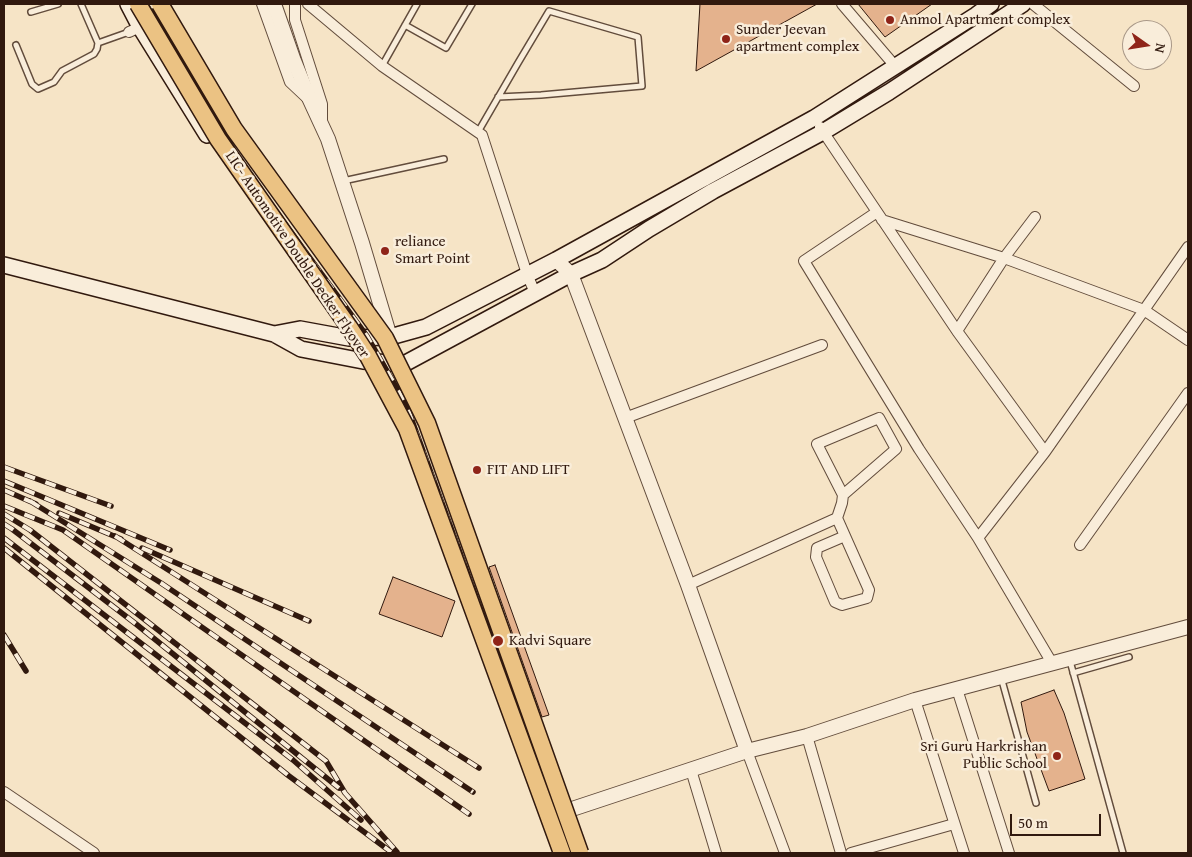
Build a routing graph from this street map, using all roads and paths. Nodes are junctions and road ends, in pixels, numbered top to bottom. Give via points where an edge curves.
1 (58, 4) edge
2 (81, 4) edge
3 (128, 4) edge
4 (138, 4) edge
5 (160, 4) edge
6 (166, 4) edge
7 (262, 4) edge
8 (274, 4) edge
9 (295, 4) edge
10 (308, 4) edge
11 (417, 4) edge
12 (472, 4) edge
13 (842, 4) edge
14 (991, 4) edge
15 (1023, 4) edge
16 (1033, 4) edge
17 (31, 12) dead end
18 (405, 25) junction
19 (134, 30) junction
20 (98, 43) junction
21 (16, 45) dead end
22 (382, 66) junction
23 (895, 66) junction
24 (1134, 86) dead end
25 (498, 97) junction
26 (310, 100) junction
27 (814, 118) junction
28 (322, 126) junction
29 (478, 132) junction
30 (823, 132) junction
31 (444, 159) dead end
32 (343, 181) junction
33 (879, 216) junction
34 (1035, 217) dead end
35 (1188, 247) edge
36 (1004, 258) junction
37 (556, 260) junction
38 (4, 266) edge
39 (527, 274) junction
40 (570, 274) junction
41 (535, 293) junction
42 (1144, 310) junction
43 (957, 331) junction
44 (274, 334) junction
45 (390, 337) junction
46 (349, 338) junction
47 (1188, 340) edge
48 (822, 344) dead end
49 (363, 361) junction
50 (404, 364) junction
51 (1188, 393) edge
52 (625, 418) junction
53 (1045, 452) junction
54 (843, 495) junction
55 (837, 518) junction
56 (845, 536) junction
57 (978, 538) junction
58 (1080, 545) dead end
59 (688, 584) junction
60 (1188, 627) edge
61 (1129, 657) dead end
62 (1069, 658) junction
63 (1052, 663) junction
64 (1073, 673) junction
65 (1001, 677) junction
66 (957, 689) junction
67 (915, 700) junction
68 (807, 736) junction
69 (747, 751) junction
70 (691, 770) junction
71 (4, 792) edge
72 (1036, 803) dead end
73 (571, 809) junction
74 (542, 820) junction
75 (954, 824) junction
76 (94, 853) edge
77 (554, 853) edge
78 (562, 853) edge
79 (580, 853) edge
80 (586, 853) edge
81 (716, 853) edge
82 (784, 853) edge
83 (841, 853) edge
84 (851, 853) edge
85 (964, 853) edge
86 (1009, 853) edge
87 (1123, 853) edge

1 - 17 lane
2 - 20 lane
3 - 19 main road
4 - 78 main road, LIC- Automotive Double Decker Flyover, bridge via 218,139 368,356 407,429
5 - 79 main road, LIC- Automotive Double Decker Flyover, bridge via 234,129 385,338 427,423
6 - 45 main road via 239,126
7 - 26 street via 290,82
8 - 26 street
9 - 28 street via 294,20 322,104
10 - 22 street
11 - 18 lane
12 - 18 lane via 446,48
13 - 23 street
14 - 23 main road
15 - 30 main road
16 - 24 street
18 - 22 lane
19 - 20 lane
19 - 46 main road
20 - 21 lane via 94,54 62,70 54,82 38,89 32,84
22 - 29 street
23 - 27 main road
25 - 25 lane via 549,11 638,36 642,86
25 - 29 lane
26 - 28 street
27 - 30 street
27 - 37 main road
28 - 32 street
29 - 39 street via 482,135
30 - 33 street
30 - 40 main road via 713,191 602,260
31 - 32 lane
32 - 45 street
33 - 36 street
33 - 43 street
33 - 57 street via 804,261 919,449
34 - 36 street
35 - 42 street
36 - 42 street
36 - 43 street
37 - 39 main road
37 - 40 street
38 - 44 main road
39 - 41 street
39 - 45 main road via 426,327
40 - 41 main road
40 - 52 street
41 - 50 main road
42 - 47 street
42 - 53 street
43 - 53 street
44 - 46 main road via 300,329
44 - 49 main road via 301,349
45 - 46 main road
45 - 50 main road
46 - 49 main road
48 - 52 street
49 - 50 main road
49 - 74 main road via 402,432
50 - 73 main road via 434,422
51 - 58 street
52 - 59 street
53 - 57 street
54 - 54 street via 818,444 879,418 896,449
54 - 55 street
55 - 56 street
55 - 59 street
56 - 56 street via 816,551 835,602 842,606 867,598 869,590
57 - 63 street
59 - 69 street
60 - 62 street
61 - 64 lane
62 - 63 street
62 - 64 lane
63 - 65 street
64 - 87 lane
65 - 66 street
65 - 72 lane
66 - 67 street
66 - 86 street
67 - 68 street
67 - 75 street
68 - 69 street
68 - 83 street
69 - 70 street
69 - 82 street
70 - 73 street
70 - 81 street
71 - 76 street
73 - 74 street
73 - 80 main road
74 - 77 main road
75 - 84 street
75 - 85 street

